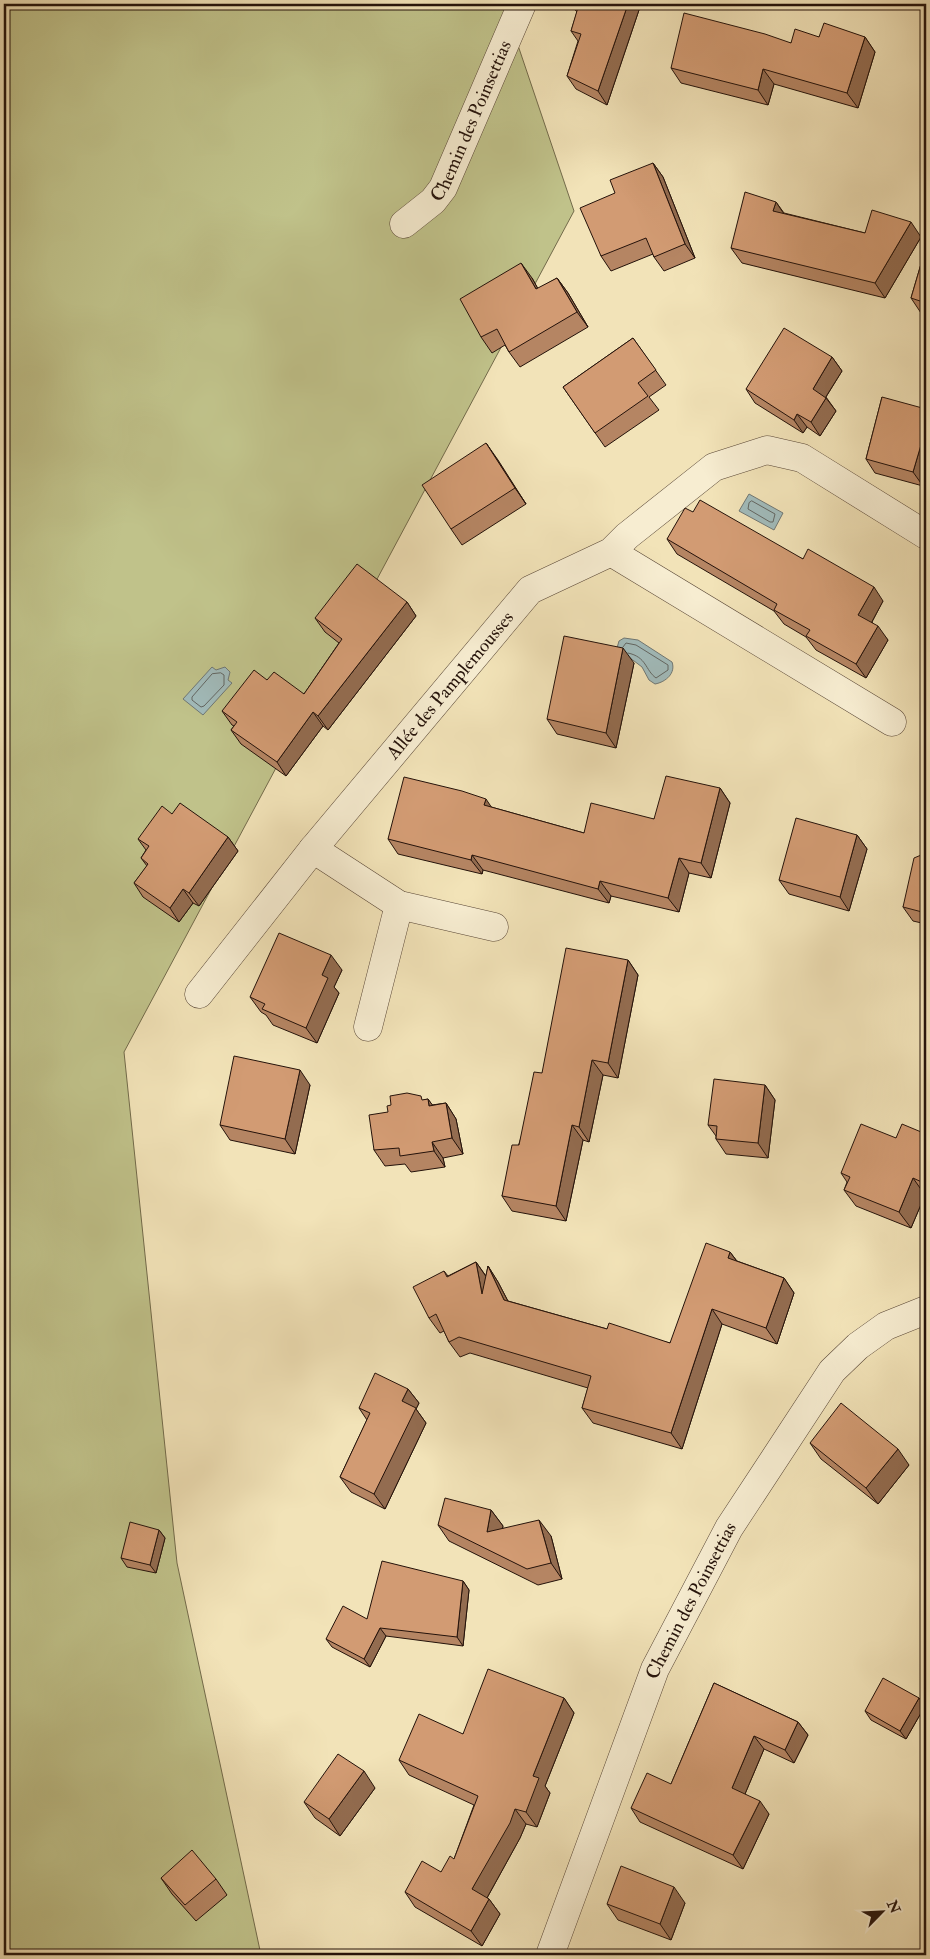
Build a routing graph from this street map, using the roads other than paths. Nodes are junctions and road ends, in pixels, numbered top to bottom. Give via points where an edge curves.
1 (522, 4) edge
2 (404, 224) dead end
3 (926, 535) edge
4 (611, 552) junction
5 (892, 722) dead end
6 (313, 849) junction
7 (400, 905) junction
8 (494, 927) dead end
9 (199, 994) dead end
10 (368, 1027) dead end
11 (926, 1310) edge
12 (550, 1955) edge

1 - 2 street, Chemin des Poinsettias via 443,188 433,201
3 - 4 street, Allée des Pamplemousses via 802,458 766,450 714,467
4 - 5 street
4 - 6 street, Allée des Pamplemousses via 530,590
6 - 7 street
6 - 9 street, Allée des Pamplemousses
7 - 8 street
7 - 10 street
11 - 12 street, Chemin des Poinsettias via 886,1326 858,1346 832,1371 729,1528 655,1669

